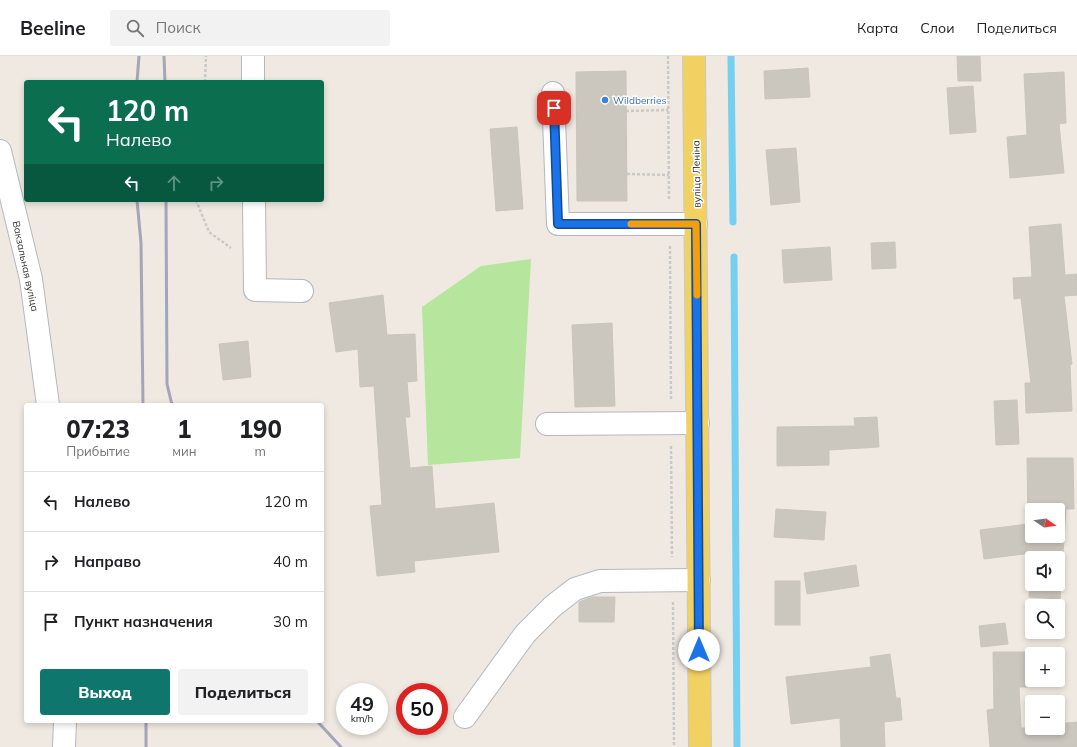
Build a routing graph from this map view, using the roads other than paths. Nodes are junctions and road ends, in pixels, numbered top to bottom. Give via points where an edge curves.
1 (253, 56) edge
2 (694, 56) edge
3 (254, 80) edge
4 (553, 93) dead end
5 (0, 151) edge
6 (254, 202) edge
7 (696, 224) junction
8 (302, 290) dead end
9 (48, 403) edge
10 (698, 423) junction
11 (547, 424) dead end
12 (699, 580) junction
13 (465, 717) dead end
14 (65, 723) edge
15 (64, 747) edge
16 (700, 747) edge

1 - 3 street
2 - 7 main road, вуліца Леніна
4 - 7 street via 558,224
5 - 9 street, Вакзальная вуліца via 31,280
6 - 8 street via 255,290
7 - 10 main road, вуліца Леніна
10 - 11 street
10 - 12 main road, вуліца Леніна
12 - 13 street via 600,581 575,589 553,606 526,634
12 - 16 main road, вуліца Леніна
14 - 15 street

